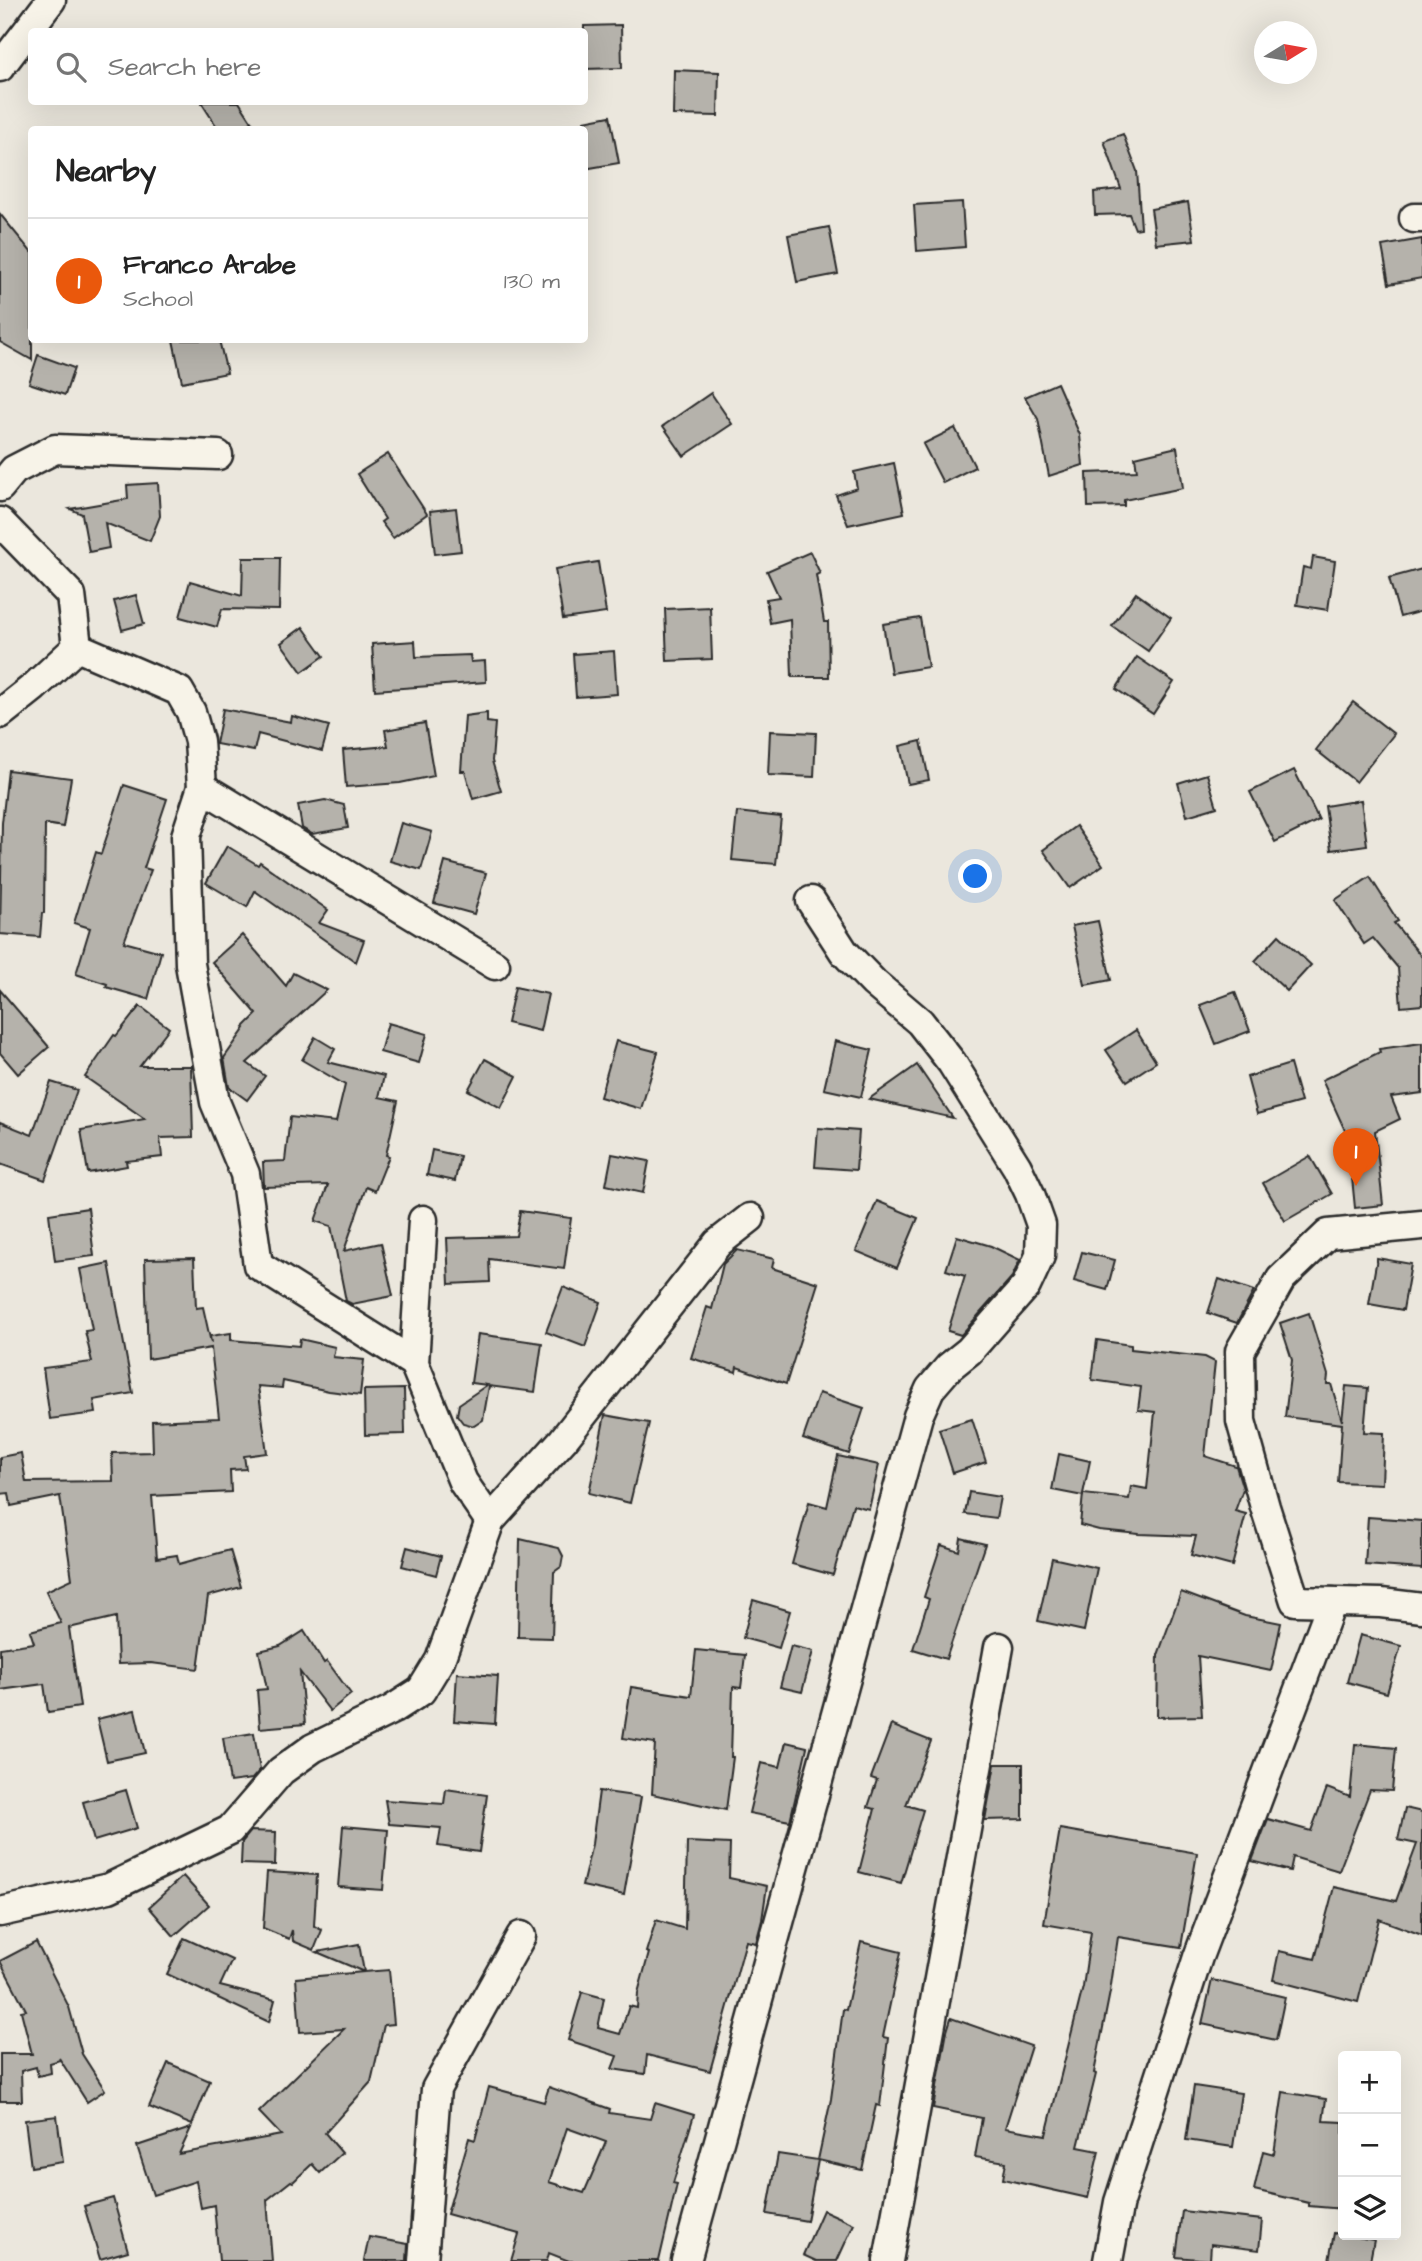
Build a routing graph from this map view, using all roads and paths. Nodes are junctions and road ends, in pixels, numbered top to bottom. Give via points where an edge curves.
1 (51, 0) edge
2 (29, 28) edge
3 (28, 30) edge
4 (0, 66) edge
5 (218, 456) dead end
6 (0, 487) edge
7 (0, 522) edge
8 (77, 647) junction
9 (0, 714) edge
10 (202, 787) junction
11 (811, 901) dead end
12 (495, 965) dead end
13 (750, 1218) dead end
14 (423, 1220) dead end
15 (1422, 1225) edge
16 (414, 1363) junction
17 (490, 1521) junction
18 (1332, 1602) junction
19 (1422, 1608) edge
20 (999, 1647) dead end
21 (0, 1912) edge
22 (521, 1936) dead end
23 (423, 2261) edge
24 (685, 2261) edge
25 (888, 2261) edge
26 (1108, 2261) edge

1 - 2 street
3 - 4 street
5 - 6 street via 55,449 14,470
7 - 8 street via 71,595
8 - 9 street
8 - 10 street via 178,691 191,712 199,741
10 - 12 street
10 - 16 street via 186,836 190,964 215,1102 245,1174 258,1265
11 - 24 street via 844,952 920,1022 952,1063 1030,1194 1041,1225 1040,1256 1026,1286 930,1389 918,1416
13 - 17 street via 718,1243 563,1440
14 - 16 street
15 - 18 street via 1328,1234 1280,1279 1240,1351 1241,1421 1295,1601
16 - 17 street via 463,1482
17 - 21 street via 440,1660 421,1692 292,1763 230,1830 109,1888
18 - 19 street
18 - 26 street via 1198,1956 1119,2202
20 - 25 street
22 - 23 street via 436,2089

